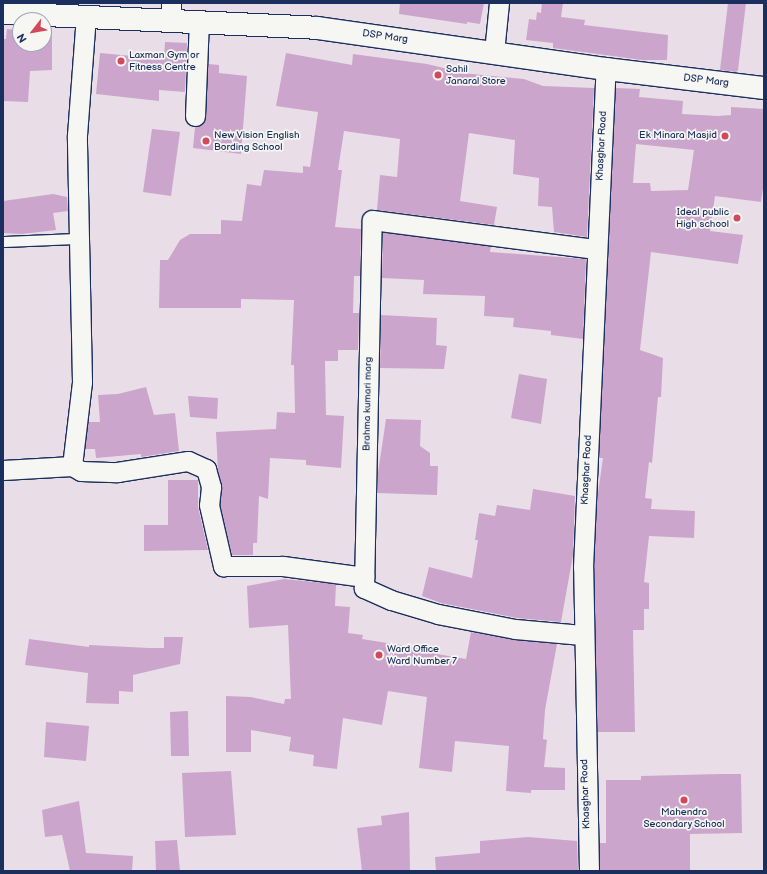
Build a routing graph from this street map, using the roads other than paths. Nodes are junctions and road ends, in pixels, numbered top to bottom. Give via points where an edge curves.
1 (499, 3) edge
2 (171, 12) edge
3 (3, 13) edge
4 (86, 16) junction
5 (199, 22) junction
6 (494, 52) junction
7 (606, 70) junction
8 (764, 88) edge
9 (195, 116) dead end
10 (77, 239) junction
11 (3, 242) edge
12 (596, 249) junction
13 (72, 466) junction
14 (3, 470) edge
15 (364, 577) junction
16 (582, 635) junction
17 (589, 871) edge

1 - 6 street
2 - 4 street, DSP Marg
2 - 5 street, DSP Marg
3 - 4 street, DSP Marg
4 - 10 street via 76,135
5 - 6 street, DSP Marg via 317,28
5 - 9 street
6 - 7 street, DSP Marg
7 - 8 street, DSP Marg
7 - 12 street, Khasghar Road
10 - 11 lane
10 - 13 street via 82,382
12 - 15 street, Brahma kumari marg via 372,220
12 - 16 street, Khasghar Road
13 - 14 street
13 - 15 street via 82,471 117,472 188,461 206,469 211,487 209,505 223,566 284,566
15 - 16 street via 364,588 391,600 438,614 515,629
16 - 17 street, Khasghar Road

